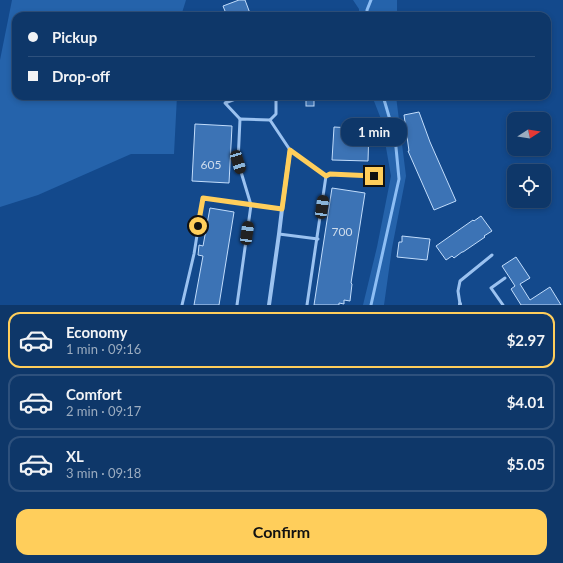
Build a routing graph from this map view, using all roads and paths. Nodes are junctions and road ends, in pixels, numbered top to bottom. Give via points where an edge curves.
1 (233, 100) edge
2 (276, 100) edge
3 (240, 119) junction
4 (270, 120) junction
5 (290, 150) junction
6 (326, 176) junction
7 (374, 176) dead end
8 (251, 204) junction
9 (282, 209) junction
10 (279, 234) junction
11 (318, 239) junction
12 (492, 255) dead end
13 (505, 278) dead end
14 (460, 304) edge
15 (182, 305) edge
16 (237, 305) edge
17 (269, 305) edge
18 (307, 305) edge
19 (502, 305) edge

1 - 3 lane via 225,103
2 - 4 lane via 276,114
3 - 4 lane
3 - 8 lane via 238,162
4 - 5 lane
5 - 6 lane
5 - 9 street
6 - 7 lane
6 - 11 lane
8 - 9 lane
8 - 15 lane via 203,198
8 - 16 lane
9 - 10 street
10 - 11 lane
10 - 17 street
11 - 18 lane
12 - 14 lane via 460,281
13 - 19 lane via 491,288

